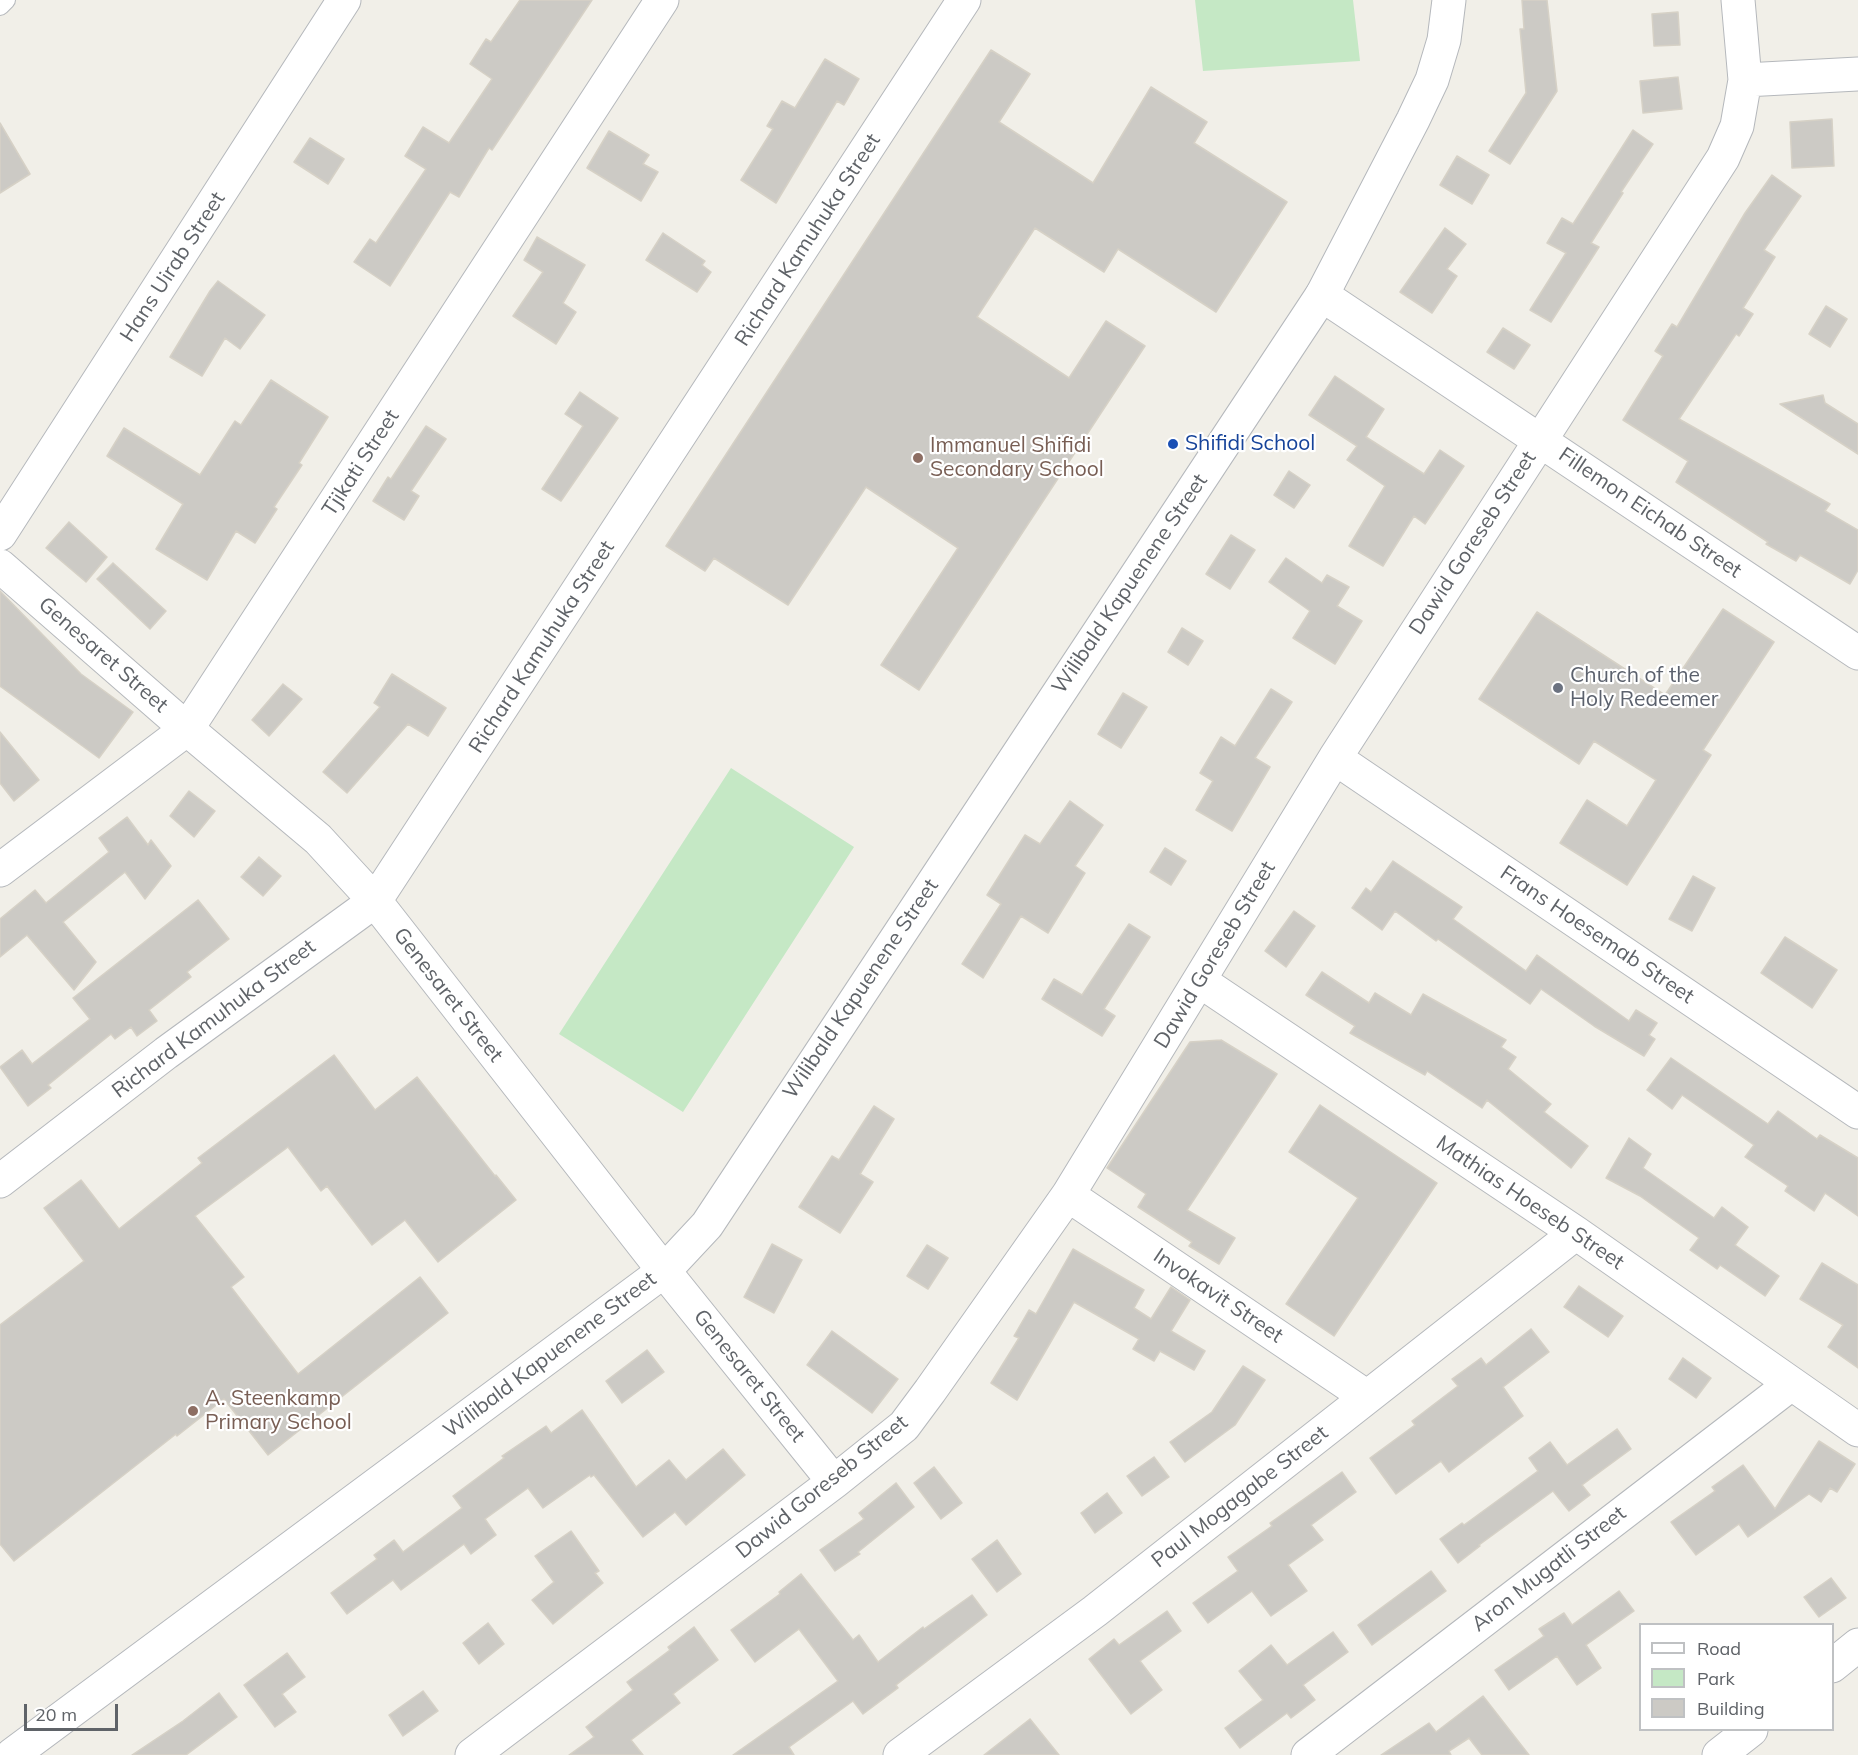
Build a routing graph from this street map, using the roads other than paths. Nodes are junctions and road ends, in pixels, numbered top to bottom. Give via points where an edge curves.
1 (6, 0) edge
2 (344, 0) edge
3 (663, 0) edge
4 (964, 0) edge
5 (1449, 0) edge
6 (1738, 0) edge
7 (0, 6) edge
8 (1858, 74) edge
9 (1745, 80) junction
10 (1322, 295) junction
11 (1539, 440) junction
12 (0, 534) edge
13 (0, 566) edge
14 (1858, 653) edge
15 (187, 729) junction
16 (1335, 758) junction
17 (0, 870) edge
18 (375, 901) junction
19 (1200, 981) junction
20 (1858, 1112) edge
21 (0, 1181) edge
22 (1068, 1195) junction
23 (1575, 1233) junction
24 (664, 1271) junction
25 (1791, 1384) junction
26 (1367, 1398) junction
27 (1858, 1430) edge
28 (834, 1482) junction
29 (1858, 1646) edge
30 (1834, 1665) edge
31 (1750, 1731) edge
32 (12, 1755) edge
33 (472, 1755) edge
34 (900, 1755) edge
35 (1308, 1755) edge
36 (1719, 1755) edge

1 - 7 lane
2 - 12 street, Hans Uirab Street
3 - 15 street, Tjikati Street
4 - 18 street, Richard Kamuhuka Street
5 - 10 street, Wilibald Kapuenene Street via 1444,40 1432,80
6 - 9 street, Dawid Goreseb Street
8 - 9 street
9 - 11 street, Dawid Goreseb Street via 1737,126 1723,158
10 - 11 street, Fillemon Eichab Street
10 - 24 street, Wilibald Kapuenene Street via 706,1225
11 - 14 street, Fillemon Eichab Street
11 - 16 street, Dawid Goreseb Street
13 - 15 street, Genesaret Street
15 - 17 street, Tjikati Street
15 - 18 street, Genesaret Street via 318,839
16 - 19 street, Dawid Goreseb Street
16 - 20 street, Frans Hoesemab Street
18 - 21 street, Richard Kamuhuka Street via 165,1053
18 - 24 street, Genesaret Street
19 - 22 street, Dawid Goreseb Street
19 - 23 street, Mathias Hoeseb Street
22 - 26 street, Invokavit Street
22 - 28 street, Dawid Goreseb Street via 904,1426
23 - 25 street, Mathias Hoeseb Street
23 - 26 street, Paul Mogagabe Street
24 - 28 street, Genesaret Street
24 - 32 street, Wilibald Kapuenene Street
25 - 27 street, Mathias Hoeseb Street
25 - 35 street, Aron Mugatli Street
26 - 34 street, Paul Mogagabe Street via 1095,1611
28 - 33 street, Dawid Goreseb Street
29 - 30 street
31 - 36 street

